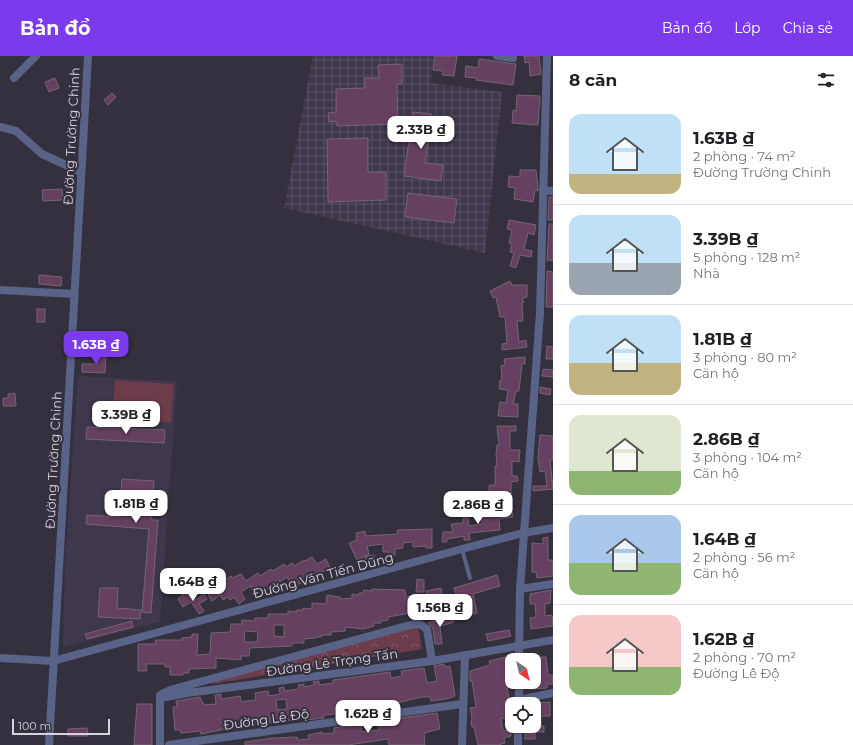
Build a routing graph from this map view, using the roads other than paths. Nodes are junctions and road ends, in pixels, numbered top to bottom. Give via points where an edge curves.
1 (36, 56) edge
2 (88, 56) edge
3 (496, 56) edge
4 (513, 56) edge
5 (547, 56) edge
6 (14, 78) dead end
7 (0, 127) edge
8 (81, 172) junction
9 (543, 190) junction
10 (553, 191) edge
11 (0, 290) edge
12 (74, 294) junction
13 (553, 528) edge
14 (523, 533) junction
15 (462, 549) junction
16 (470, 578) dead end
17 (553, 584) edge
18 (520, 589) junction
19 (553, 640) edge
20 (520, 645) junction
21 (519, 653) edge
22 (465, 656) junction
23 (0, 658) edge
24 (53, 661) junction
25 (432, 661) junction
26 (553, 693) edge
27 (538, 697) edge
28 (160, 698) junction
29 (462, 704) junction
30 (518, 733) edge
31 (49, 745) edge
32 (160, 745) edge
33 (169, 745) edge
34 (462, 745) edge
35 (518, 745) edge

1 - 6 street
2 - 8 street, Đường Trường Chinh
3 - 4 street
5 - 9 street
7 - 8 street via 16,131 42,154
8 - 12 street, Đường Trường Chinh
9 - 10 street
9 - 14 street via 540,313
11 - 12 street
12 - 24 street, Đường Trường Chinh
13 - 14 street, Đường Văn Tiến Dũng
14 - 15 street, Đường Văn Tiến Dũng
14 - 18 street
15 - 16 lane
15 - 24 street, Đường Văn Tiến Dũng
17 - 18 street
18 - 20 street
19 - 20 street, Đường Lê Trọng Tấn
20 - 21 street
20 - 22 street, Đường Lê Trọng Tấn
22 - 25 street, Đường Lê Trọng Tấn
22 - 29 street
23 - 24 street, Đường Văn Tiến Dũng
24 - 31 street, Đường Trường Chinh
25 - 28 street, Đường Lê Trọng Tấn
25 - 28 street via 427,629 420,624 414,624 170,690 160,695
26 - 27 street
28 - 32 street
29 - 33 street, Đường Lê Độ
29 - 34 street
30 - 35 street

